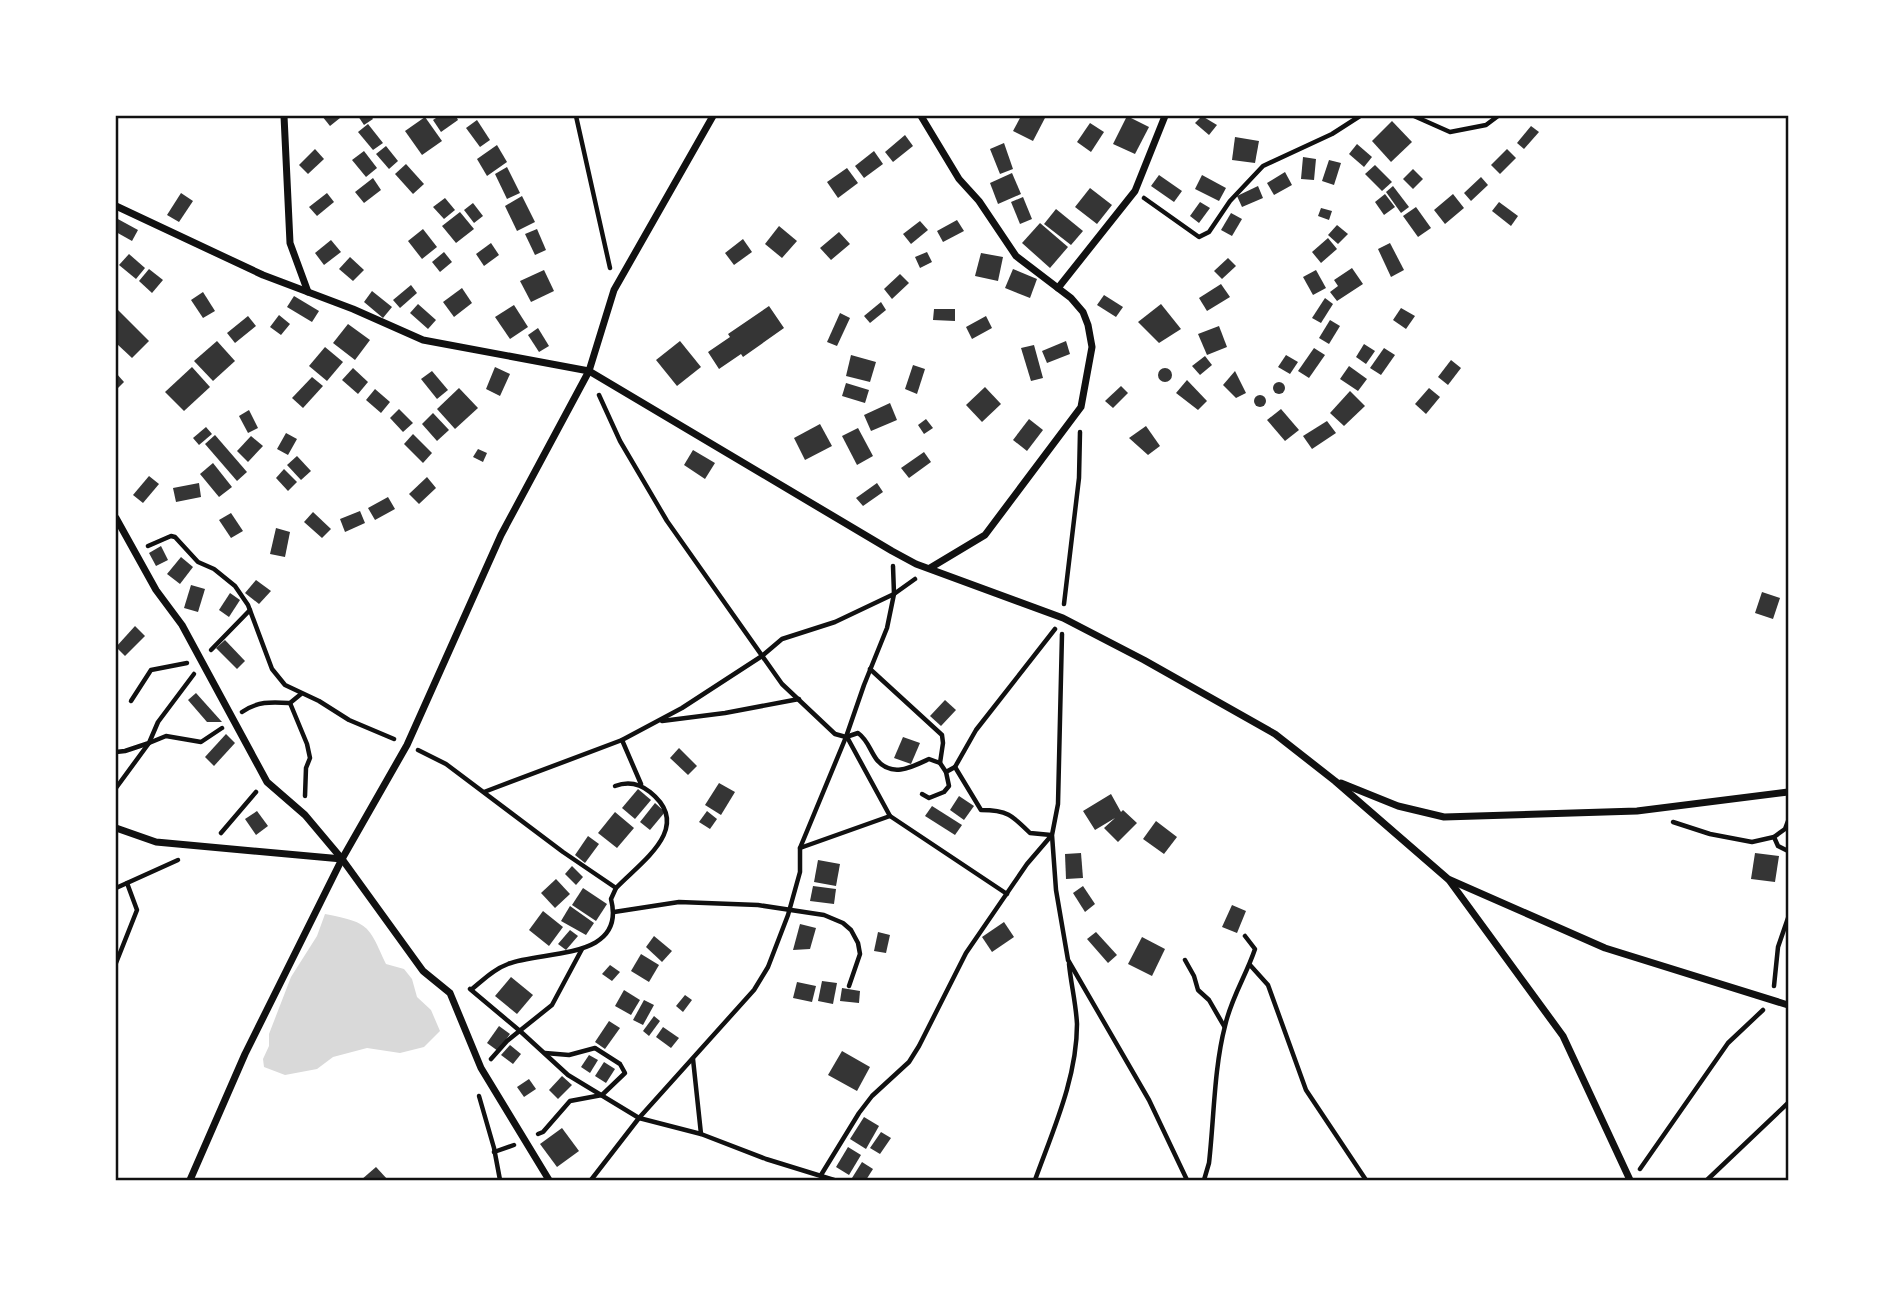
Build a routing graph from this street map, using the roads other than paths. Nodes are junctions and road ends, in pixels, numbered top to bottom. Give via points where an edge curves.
1 (284, 116) edge
2 (713, 116) edge
3 (921, 116) edge
4 (1165, 116) edge
5 (116, 206) edge
6 (1058, 288) junction
7 (308, 292) junction
8 (589, 371) junction
9 (116, 518) edge
10 (930, 568) junction
11 (1335, 780) junction
12 (1788, 792) edge
13 (116, 828) edge
14 (342, 859) junction
15 (1448, 878) junction
16 (1788, 1005) edge
17 (190, 1181) edge
18 (549, 1181) edge
19 (1630, 1181) edge

1 - 7 street via 290,243
2 - 8 street via 614,290
3 - 6 street via 958,179 979,201 1016,256
4 - 6 street via 1135,191
5 - 7 street
6 - 10 street via 1083,312 1088,325 1092,347 1081,407 985,534
7 - 8 street via 424,340
8 - 10 street via 892,551
8 - 14 street via 501,535 407,745
9 - 14 street via 156,590 183,625 267,782 305,815
10 - 11 street via 1063,618 1144,660 1275,734
11 - 12 street via 1398,806 1444,817 1637,811
11 - 15 street
13 - 14 street via 156,842
14 - 17 street via 245,1054
14 - 18 street via 423,971 450,993 481,1068
15 - 16 street via 1605,948
15 - 19 street via 1563,1036

